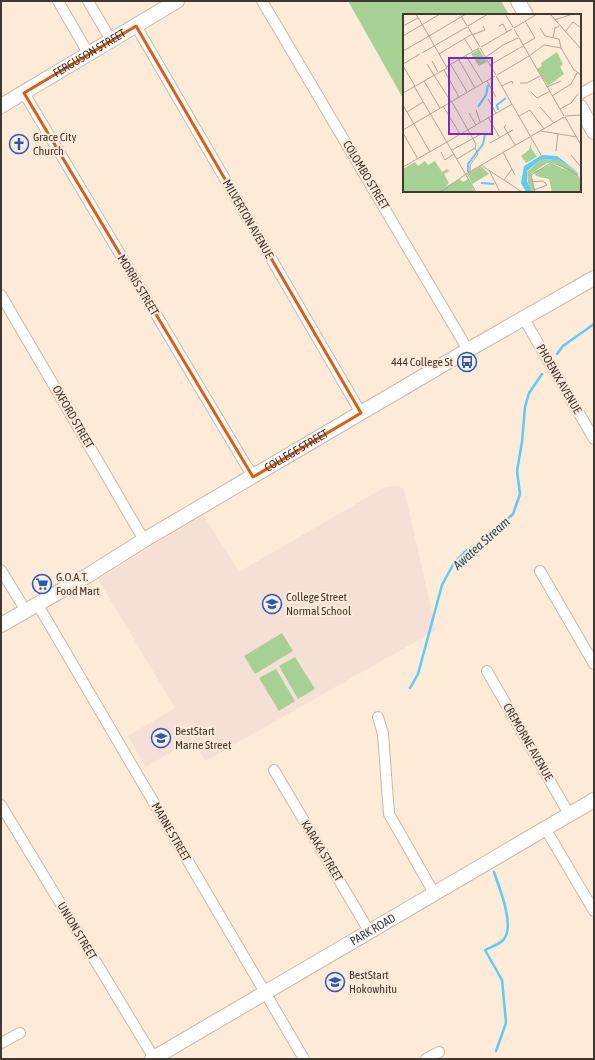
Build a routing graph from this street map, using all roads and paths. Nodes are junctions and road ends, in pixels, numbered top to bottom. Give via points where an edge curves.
1 (58, 1) edge
2 (88, 1) edge
3 (177, 1) edge
4 (262, 1) edge
5 (518, 1) edge
6 (525, 14) edge
7 (136, 26) junction
8 (111, 40) junction
9 (88, 53) junction
10 (594, 86) edge
11 (24, 93) junction
12 (581, 93) edge
13 (1, 106) edge
14 (581, 109) edge
15 (594, 132) edge
16 (594, 278) edge
17 (1, 295) edge
18 (524, 319) junction
19 (468, 350) junction
20 (361, 413) junction
21 (594, 439) edge
22 (253, 477) junction
23 (144, 540) junction
24 (1, 570) edge
25 (540, 571) dead end
26 (32, 608) junction
27 (1, 625) edge
28 (594, 664) edge
29 (487, 671) dead end
30 (378, 717) dead end
31 (274, 770) dead end
32 (594, 800) edge
33 (1, 805) edge
34 (569, 814) junction
35 (545, 828) junction
36 (434, 893) junction
37 (594, 911) edge
38 (369, 931) junction
39 (265, 992) junction
40 (20, 1033) dead end
41 (1, 1043) edge
42 (439, 1052) dead end
43 (153, 1058) edge
44 (304, 1059) edge
45 (426, 1059) edge

1 - 9 street
2 - 8 street
3 - 7 street, FERGUSON STREET
4 - 19 street, COLOMBO STREET
5 - 6 street
7 - 8 street, FERGUSON STREET
7 - 20 street, MILVERTON AVENUE
8 - 9 street, FERGUSON STREET
9 - 11 street, FERGUSON STREET
10 - 12 street
11 - 13 street, FERGUSON STREET
11 - 22 street, MORRIS STREET
14 - 15 street
16 - 18 street, COLLEGE STREET
17 - 23 street, OXFORD STREET
18 - 19 street, COLLEGE STREET
18 - 21 street, PHOENIX AVENUE
19 - 20 street, COLLEGE STREET
20 - 22 street, COLLEGE STREET
22 - 23 street, COLLEGE STREET
23 - 26 street, COLLEGE STREET
24 - 26 street, MARNE STREET
25 - 28 street
26 - 27 street, COLLEGE STREET
26 - 39 street, MARNE STREET
29 - 34 street, CREMORNE AVENUE
30 - 36 street via 382,734 388,814
31 - 38 street, KARAKA STREET
32 - 34 street, PARK ROAD
33 - 43 street, UNION STREET
34 - 35 street, PARK ROAD
35 - 36 street, PARK ROAD
35 - 37 street
36 - 38 street, PARK ROAD
38 - 39 street, PARK ROAD
39 - 43 street, PARK ROAD
39 - 44 street, MARNE STREET
40 - 41 street
42 - 45 street

